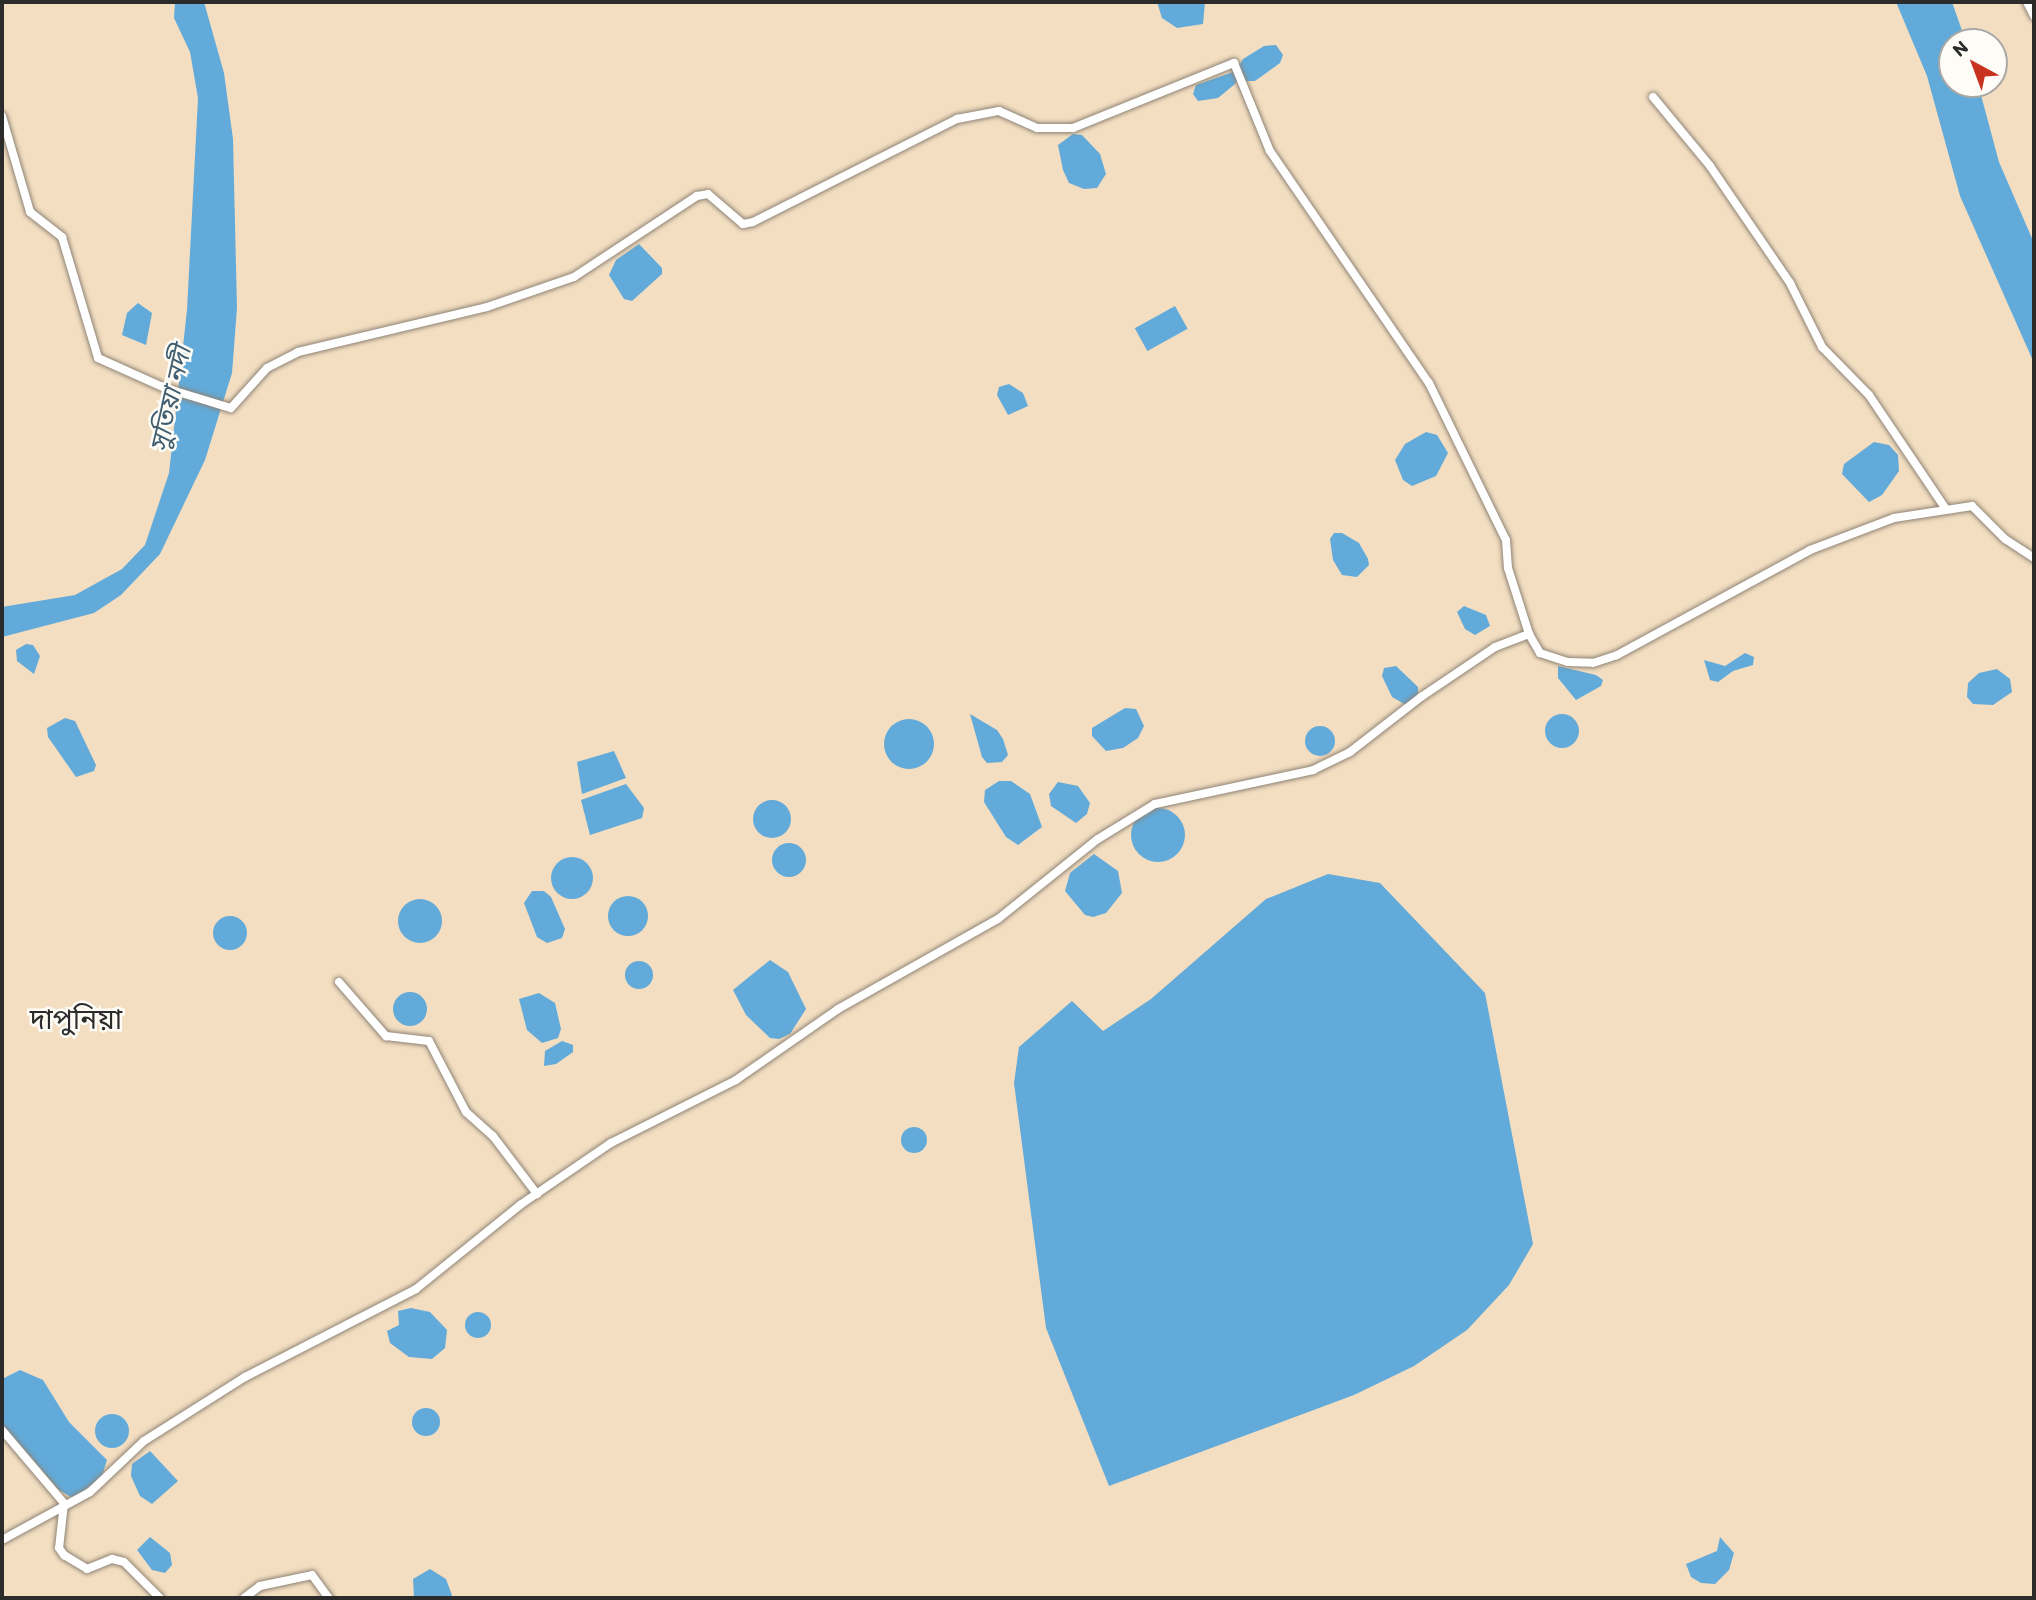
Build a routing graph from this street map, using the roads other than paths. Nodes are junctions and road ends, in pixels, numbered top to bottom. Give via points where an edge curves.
1 (2027, 2) edge
2 (2034, 16) edge
3 (1653, 97) dead end
4 (2, 116) edge
5 (1946, 509) junction
6 (2034, 558) edge
7 (1529, 634) junction
8 (339, 982) dead end
9 (537, 1194) junction
10 (2, 1430) edge
11 (64, 1503) junction
12 (2, 1540) edge
13 (160, 1598) edge
14 (244, 1598) edge
15 (329, 1598) edge

1 - 2 street
3 - 5 street via 1710,166 1790,283 1822,347 1869,395
4 - 7 street via 30,212 62,237 98,358 165,388 231,408 267,368 298,352 487,307 574,277 697,196 708,194 743,224 753,222 957,119 999,111 1037,128 1073,128 1234,63 1270,151 1429,383 1506,540 1508,568
5 - 6 street via 1972,506 2005,539
5 - 7 street via 1894,518 1810,550 1656,636 1593,663 1550,658
7 - 9 street via 1495,647 1350,752 1314,770 1188,793 1129,817 998,919 838,1009 736,1080 611,1143
8 - 9 street via 386,1036 429,1041 466,1112 493,1136
9 - 11 street via 415,1289 245,1377 144,1441 90,1492
10 - 11 street
11 - 12 street
11 - 13 street via 59,1548 64,1555 87,1569 112,1559 124,1562
14 - 15 street via 260,1586 312,1575

